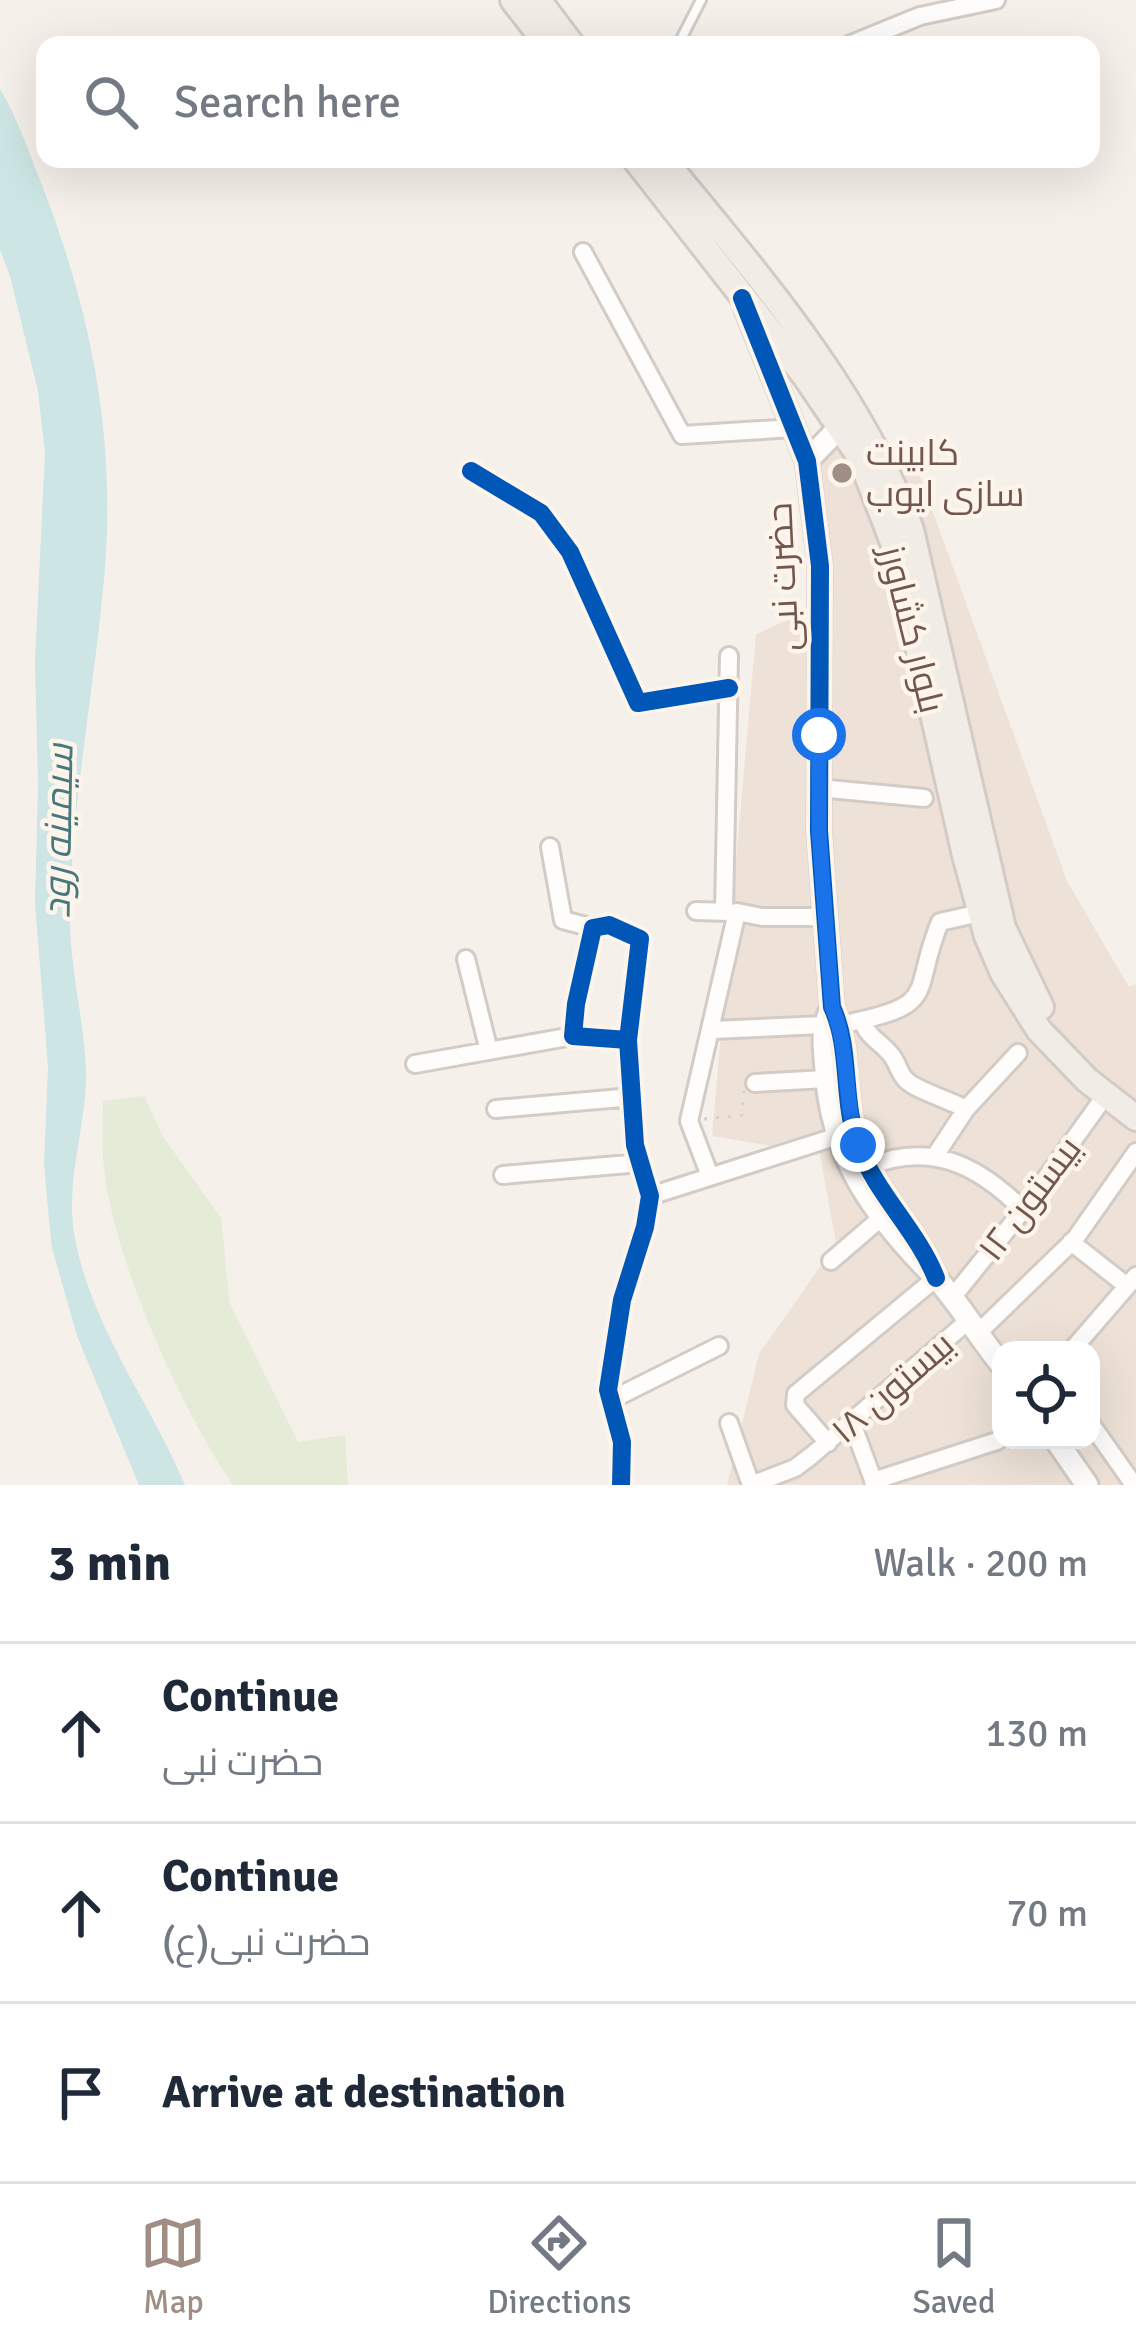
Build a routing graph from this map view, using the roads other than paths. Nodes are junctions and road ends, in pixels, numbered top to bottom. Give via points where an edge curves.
1 (513, 0) edge
2 (538, 0) edge
3 (701, 0) edge
4 (996, 0) edge
5 (541, 36) edge
6 (565, 36) edge
7 (683, 36) edge
8 (871, 36) edge
9 (642, 168) edge
10 (673, 168) edge
11 (583, 252) dead end
12 (742, 298) junction
13 (841, 426) junction
14 (794, 428) junction
15 (807, 461) junction
16 (471, 471) dead end
17 (730, 656) dead end
18 (729, 688) junction
19 (819, 788) junction
20 (924, 798) dead end
21 (550, 847) dead end
22 (975, 854) junction
23 (696, 910) dead end
24 (730, 912) junction
25 (980, 913) junction
26 (824, 917) junction
27 (593, 928) junction
28 (466, 959) dead end
29 (839, 1019) junction
30 (712, 1030) junction
31 (573, 1036) junction
32 (628, 1040) junction
33 (489, 1051) junction
34 (1018, 1053) dead end
35 (415, 1064) dead end
36 (826, 1079) junction
37 (755, 1083) road end
38 (1105, 1096) junction
39 (632, 1097) junction
40 (1136, 1100) edge
41 (496, 1108) dead end
42 (966, 1109) junction
43 (1136, 1118) edge
44 (838, 1136) junction
45 (1136, 1152) edge
46 (935, 1156) junction
47 (640, 1163) junction
48 (867, 1167) junction
49 (502, 1175) dead end
50 (710, 1176) junction
51 (650, 1196) junction
52 (1023, 1210) junction
53 (881, 1218) junction
54 (1071, 1242) junction
55 (831, 1261) dead end
56 (936, 1278) junction
57 (1132, 1281) edge
58 (951, 1299) junction
59 (972, 1328) junction
60 (1080, 1341) edge
61 (719, 1346) dead end
62 (992, 1353) edge
63 (611, 1400) junction
64 (729, 1423) dead end
65 (852, 1423) junction
66 (1100, 1437) edge
67 (828, 1443) junction
68 (992, 1443) edge
69 (1062, 1449) edge
70 (874, 1483) edge
71 (621, 1485) edge
72 (751, 1485) edge
73 (1087, 1485) edge
74 (1134, 1485) edge

1 - 5 main road
2 - 6 main road
3 - 7 lane
4 - 8 street
9 - 12 main road, بلوار کشاورز
10 - 22 main road, بلوار کشاورز via 833,379 892,479 910,530
11 - 14 street via 682,435
12 - 13 main road, بلوار کشاورز
12 - 14 street, حضرت نبی
13 - 15 street
13 - 22 main road, بلوار کشاورز via 896,550
14 - 15 street, حضرت نبی
15 - 19 street, حضرت نبی via 820,566
16 - 18 street via 541,513 570,552 638,704
17 - 18 street
18 - 24 street
19 - 20 street
19 - 26 street, حضرت نبی
21 - 27 street via 563,920
22 - 25 main road, بلوار کشاورز
22 - 40 main road, بلوار کشاورز via 1042,1009 1092,1067
23 - 24 street
24 - 26 street
24 - 30 street
25 - 29 street via 940,922 912,1003 892,1014
25 - 38 main road, بلوار کشاورز via 1027,1014
26 - 29 street, حضرت نبی
27 - 31 street
27 - 32 street via 609,925 640,939
28 - 33 street
29 - 30 street
29 - 36 street
29 - 42 street via 891,1054 912,1086
29 - 48 street via 845,1095
30 - 50 street via 689,1121
31 - 32 street
31 - 33 street
32 - 39 street
33 - 35 street
34 - 42 street
36 - 37 street
36 - 44 street
38 - 43 main road, بلوار کشاورز
38 - 52 street, بیستون ۱۲
39 - 41 street
39 - 47 street
42 - 46 street
44 - 50 street
44 - 53 street
45 - 54 street, بیستون ۱۸
46 - 48 street via 896,1155
46 - 52 street via 1000,1187
47 - 49 street
47 - 51 street
48 - 56 street
50 - 51 street
51 - 63 street via 622,1300
52 - 58 street, بیستون ۱۲
53 - 55 street
53 - 56 street
54 - 57 street
54 - 59 street, بیستون ۱۸
56 - 58 street
56 - 67 street via 796,1394 795,1405
57 - 60 street
58 - 59 street
59 - 62 street
59 - 65 street, بیستون ۱۸
61 - 63 street
63 - 71 street via 622,1442
64 - 72 street
65 - 67 street, بیستون ۱۸
65 - 70 street
66 - 74 street
67 - 72 street, بیستون ۱۸ via 795,1468
68 - 70 street
69 - 73 street

